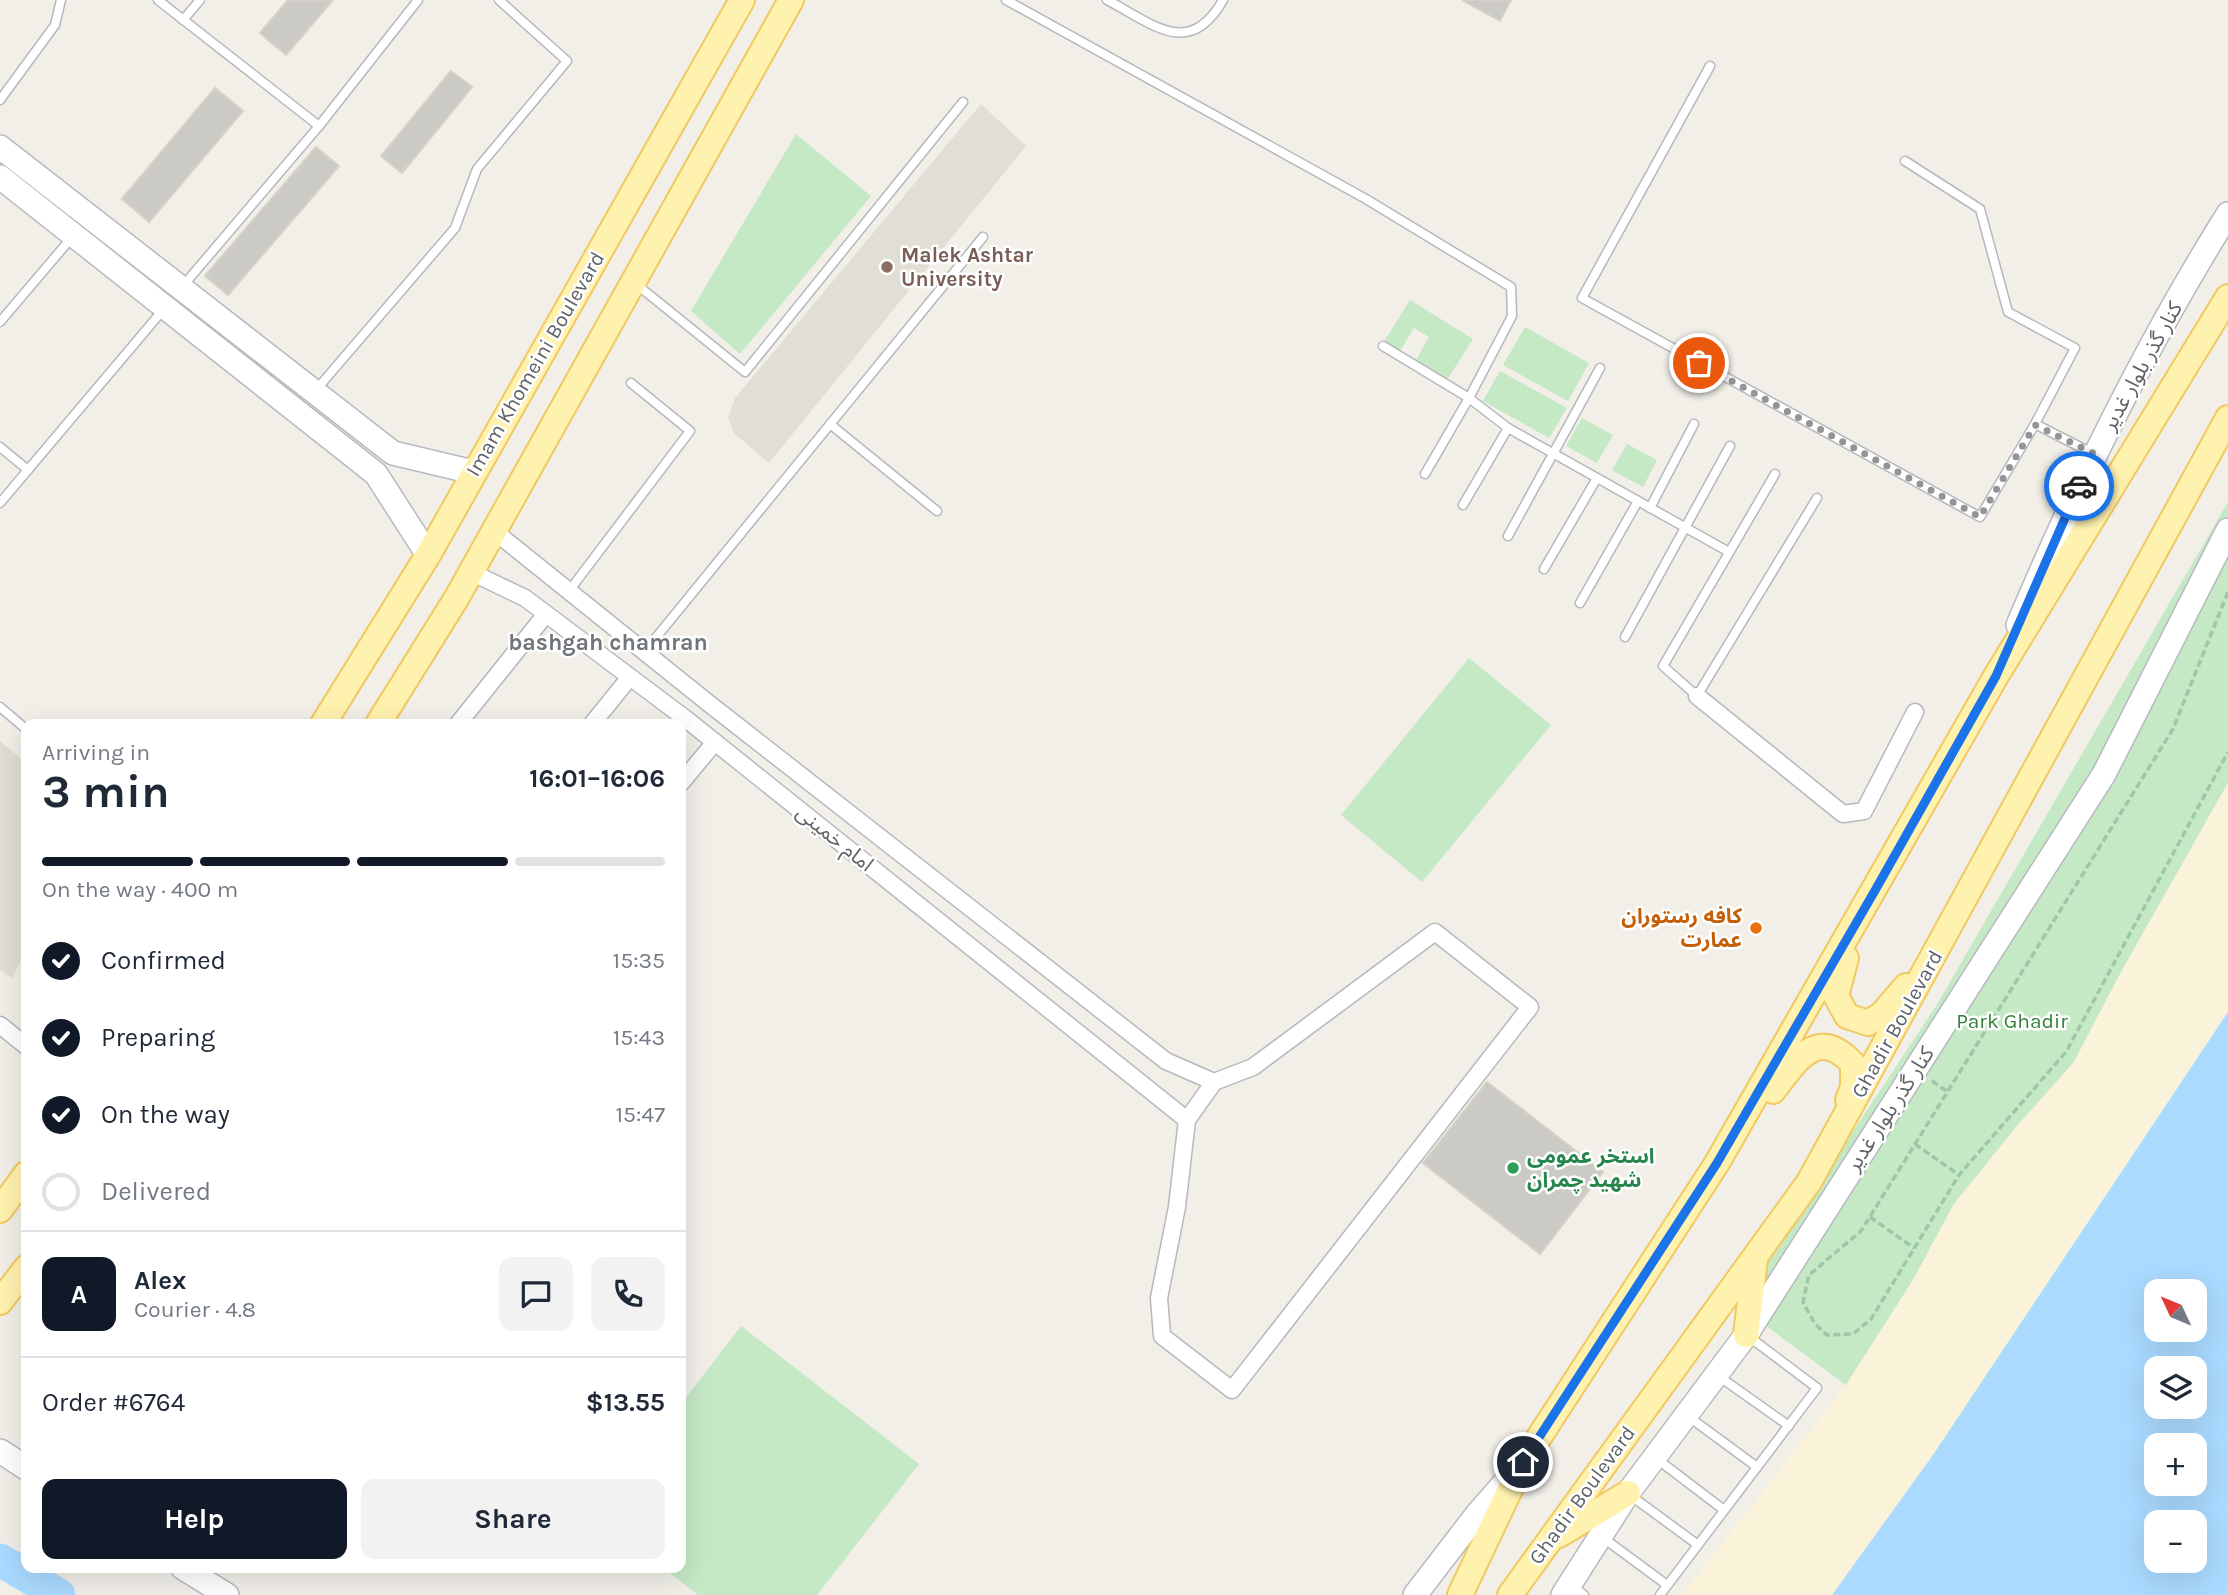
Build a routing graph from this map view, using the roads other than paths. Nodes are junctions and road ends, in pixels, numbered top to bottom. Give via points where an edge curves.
1 (61, 0) edge
2 (158, 0) edge
3 (200, 0) edge
4 (418, 0) edge
5 (499, 0) edge
6 (742, 0) edge
7 (791, 0) edge
8 (1006, 0) edge
9 (1107, 0) edge
10 (1223, 0) edge
11 (1022, 3) edge
12 (183, 20) junction
13 (1710, 66) dead end
14 (0, 100) edge
15 (963, 102) dead end
16 (319, 126) junction
17 (0, 148) edge
18 (1905, 161) dead end
19 (0, 177) edge
20 (2228, 214) edge
21 (74, 234) junction
22 (984, 237) dead end
23 (634, 282) junction
24 (182, 288) junction
25 (2228, 297) edge
26 (165, 308) junction
27 (0, 322) edge
28 (1383, 346) dead end
29 (1600, 368) dead end
30 (631, 383) dead end
31 (313, 393) junction
32 (1469, 398) junction
33 (297, 411) junction
34 (2228, 418) edge
35 (831, 424) junction
36 (1694, 424) dead end
37 (2035, 425) junction
38 (1508, 428) junction
39 (1730, 446) dead end
40 (0, 447) edge
41 (1553, 454) junction
42 (2095, 454) junction
43 (28, 470) junction
44 (473, 472) junction
45 (1425, 474) dead end
46 (1775, 474) dead end
47 (1597, 478) junction
48 (1817, 498) dead end
49 (1638, 501) junction
50 (0, 503) edge
51 (1463, 505) dead end
52 (1650, 508) junction
53 (937, 511) dead end
54 (1686, 528) junction
55 (2228, 530) edge
56 (494, 531) junction
57 (1508, 536) dead end
58 (1729, 552) junction
59 (428, 555) junction
60 (1544, 569) dead end
61 (471, 572) junction
62 (569, 591) junction
63 (1580, 603) dead end
64 (588, 607) junction
65 (546, 614) junction
66 (570, 632) junction
67 (1625, 637) dead end
68 (645, 652) junction
69 (1996, 676) junction
70 (630, 677) junction
71 (1697, 696) junction
72 (707, 702) junction
73 (0, 707) edge
74 (1915, 712) dead end
75 (326, 719) edge
76 (381, 719) edge
77 (462, 719) edge
78 (596, 719) edge
79 (686, 719) edge
80 (686, 719) edge
81 (691, 723) junction
82 (21, 725) edge
83 (715, 742) junction
84 (800, 775) junction
85 (686, 777) edge
86 (783, 797) junction
87 (901, 853) junction
88 (884, 877) junction
89 (1877, 887) junction
90 (1953, 922) junction
91 (998, 927) junction
92 (979, 953) junction
93 (1091, 1001) junction
94 (0, 1024) edge
95 (1071, 1026) junction
96 (21, 1042) edge
97 (1214, 1082) junction
98 (1187, 1120) junction
99 (1728, 1143) junction
100 (21, 1181) edge
101 (1809, 1182) junction
102 (0, 1210) edge
103 (1756, 1256) junction
104 (21, 1263) edge
105 (21, 1275) edge
106 (0, 1283) edge
107 (0, 1302) edge
108 (1746, 1335) junction
109 (1717, 1374) junction
110 (1686, 1415) junction
111 (1788, 1426) junction
112 (0, 1451) edge
113 (1655, 1458) junction
114 (1523, 1462) junction
115 (21, 1465) edge
116 (1757, 1467) junction
117 (1628, 1493) junction
118 (1724, 1510) junction
119 (1601, 1536) junction
120 (1549, 1540) junction
121 (1698, 1545) junction
122 (191, 1573) edge
123 (1667, 1585) junction
124 (1572, 1591) edge
125 (227, 1595) edge
126 (1415, 1595) edge
127 (1460, 1595) edge
128 (1510, 1595) edge
129 (1660, 1595) edge

1 - 14 lane via 55,25
2 - 12 lane
3 - 12 lane
4 - 16 lane
5 - 31 lane via 567,61 477,169 455,228
6 - 44 main road, Imam Khomeini Boulevard
7 - 23 main road
8 - 11 lane
9 - 10 lane via 1175,34 1194,31 1213,17
11 - 32 lane via 1511,287 1512,316
12 - 16 lane
13 - 37 lane via 1582,298 1980,517
15 - 23 lane via 745,372
16 - 24 lane
17 - 24 street
18 - 37 lane via 1980,209 2008,312 2075,348
19 - 21 street
20 - 42 street, کنار گذر بلوار غدیر
21 - 26 street
21 - 27 lane
22 - 35 lane
23 - 56 main road
24 - 26 street
24 - 31 street
25 - 69 main road
26 - 33 street
26 - 43 lane
28 - 32 lane
29 - 41 lane
30 - 62 lane via 690,431
31 - 33 street
31 - 44 street via 393,453
32 - 38 lane
32 - 45 lane
33 - 59 street via 376,474
34 - 90 main road, Ghadir Boulevard
35 - 53 lane
35 - 68 lane
36 - 52 lane
37 - 42 lane
38 - 41 lane
38 - 51 lane
39 - 54 lane
40 - 43 lane
41 - 47 lane
41 - 57 lane
42 - 69 street, کنار گذر بلوار غدیر
43 - 50 lane
44 - 59 main road, Imam Khomeini Boulevard
46 - 58 lane
47 - 49 lane
47 - 60 lane
48 - 71 lane
49 - 52 lane
49 - 63 lane
52 - 54 lane
54 - 58 lane
54 - 67 lane
55 - 108 street, کنار گذر بلوار غدیر via 2104,774
56 - 61 main road
56 - 62 street
58 - 71 lane via 1663,666
59 - 75 main road, Imam Khomeini Boulevard
61 - 65 street, امام خمینی
61 - 76 main road
62 - 64 street
64 - 66 street
64 - 68 street
65 - 66 street, امام خمینی
65 - 77 street
66 - 70 street, امام خمینی
68 - 72 street
69 - 89 main road
70 - 78 street
70 - 79 street, امام خمینی
71 - 74 street via 1843,814 1864,811
72 - 81 street
72 - 84 street
73 - 82 lane
80 - 81 street, امام خمینی
81 - 83 street, امام خمینی
83 - 85 street
83 - 86 street, امام خمینی
84 - 86 street
84 - 87 street
86 - 88 street, امام خمینی
87 - 88 street
87 - 91 street
88 - 92 street, امام خمینی
89 - 90 main road via 1840,970 1836,996 1847,1016 1868,1023 1882,1014
89 - 99 main road
90 - 101 main road, Ghadir Boulevard
91 - 92 street
91 - 93 street
92 - 95 street, امام خمینی
93 - 95 street
93 - 97 street via 1167,1061
94 - 96 street
95 - 98 street, امام خمینی
97 - 98 street
97 - 98 street via 1253,1067 1435,932 1530,1007 1232,1390 1162,1336 1159,1298 1177,1207
99 - 101 main road via 1808,1049 1825,1046 1841,1051 1853,1064 1853,1087
99 - 114 main road
100 - 102 main road
101 - 103 main road, Ghadir Boulevard
103 - 108 main road
103 - 120 main road, Ghadir Boulevard
104 - 106 main road
105 - 107 main road
108 - 109 street, کنار گذر بلوار غدیر
108 - 111 lane via 1817,1388
109 - 110 street, کنار گذر بلوار غدیر
109 - 111 lane
110 - 113 street, کنار گذر بلوار غدیر
110 - 116 lane
111 - 116 lane
112 - 115 street
113 - 117 street, کنار گذر بلوار غدیر
113 - 118 lane
114 - 126 street
114 - 127 main road
116 - 118 lane
117 - 119 street, کنار گذر بلوار غدیر
117 - 120 main road
117 - 121 lane
118 - 121 lane
119 - 123 lane
119 - 124 street, کنار گذر بلوار غدیر
120 - 128 main road, Ghadir Boulevard
121 - 123 lane
122 - 125 street
123 - 129 lane

